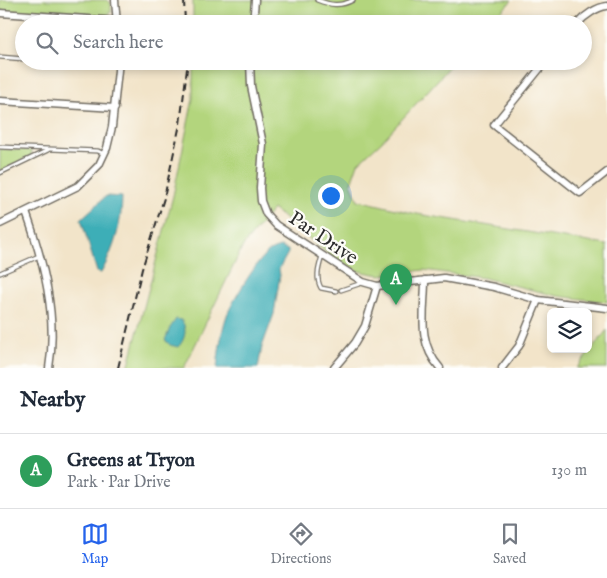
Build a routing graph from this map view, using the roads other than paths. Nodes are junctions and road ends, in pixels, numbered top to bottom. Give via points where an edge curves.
1 (114, 0) edge
2 (255, 0) edge
3 (317, 0) edge
4 (353, 0) edge
5 (607, 6) edge
6 (0, 14) edge
7 (15, 15) edge
8 (116, 15) edge
9 (254, 15) edge
10 (588, 15) edge
11 (0, 57) edge
12 (15, 58) edge
13 (118, 70) edge
14 (250, 70) edge
15 (539, 70) edge
16 (0, 101) edge
17 (115, 108) junction
18 (0, 147) edge
19 (49, 150) junction
20 (105, 154) junction
21 (607, 172) edge
22 (0, 174) edge
23 (26, 212) junction
24 (0, 224) edge
25 (39, 256) junction
26 (322, 256) junction
27 (0, 273) edge
28 (426, 280) junction
29 (363, 282) junction
30 (377, 286) junction
31 (341, 290) dead end
32 (336, 291) dead end
33 (538, 300) junction
34 (607, 308) edge
35 (49, 368) edge
36 (334, 368) edge
37 (440, 368) edge
38 (502, 368) edge

1 - 8 street
2 - 9 street
3 - 4 lane via 335,5
5 - 10 street
6 - 7 street
11 - 12 lane
13 - 17 street
14 - 26 street, Par Drive via 263,144 260,201 276,225
15 - 21 street via 494,125 580,193
16 - 17 street
17 - 20 street
18 - 19 lane
19 - 20 lane
19 - 22 lane
20 - 23 street via 78,186
23 - 24 street
23 - 25 street
25 - 27 lane
25 - 35 street via 50,310
26 - 29 street, Par Drive
26 - 32 lane via 317,272 318,283 321,288
28 - 30 street, Par Drive
28 - 33 street, Par Drive via 444,278 494,287
28 - 37 street via 422,318 424,336 428,351
29 - 30 street, Par Drive
29 - 31 lane
30 - 36 street via 365,326
33 - 34 street, Par Drive
33 - 38 street via 519,346

